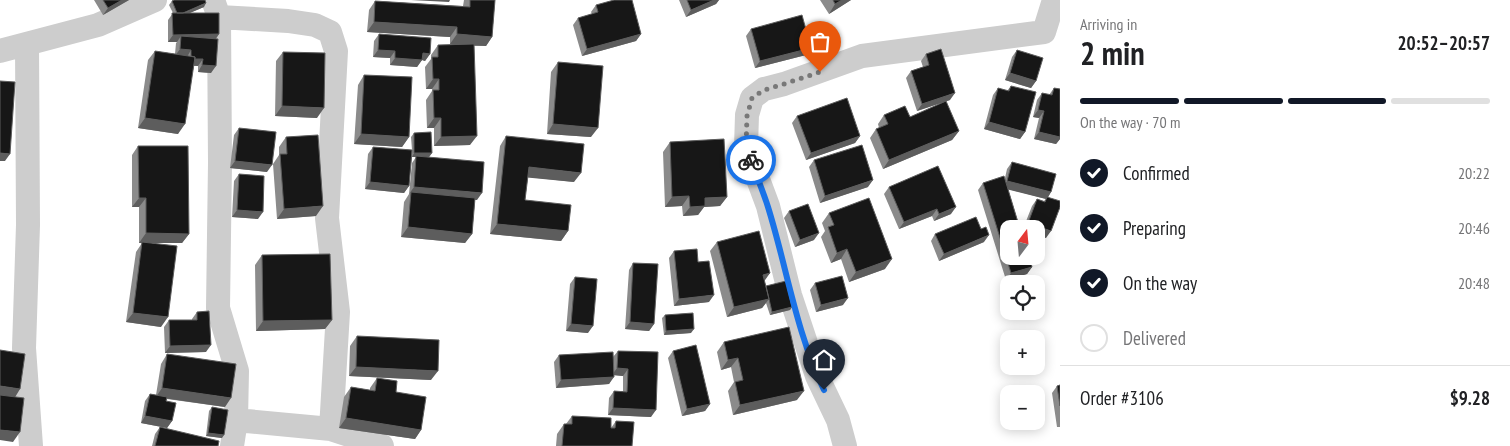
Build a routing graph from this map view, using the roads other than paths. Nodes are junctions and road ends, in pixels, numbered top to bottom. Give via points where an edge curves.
1 (155, 0) edge
2 (1054, 0) edge
3 (216, 8) edge
4 (1052, 38) edge
5 (27, 44) junction
6 (0, 50) edge
7 (236, 420) junction
8 (331, 430) junction
9 (31, 446) edge
10 (232, 446) edge
11 (382, 446) edge
12 (845, 446) edge

1 - 5 street via 98,25
2 - 4 street
3 - 7 street via 220,163 218,308 237,371
3 - 8 street via 315,25 330,32 336,51 327,218 338,312
4 - 12 street via 862,56 764,90 752,98 747,116 746,146 768,206 790,295
5 - 6 street
5 - 9 street via 28,225 24,348
7 - 8 street
7 - 10 street
8 - 11 street

